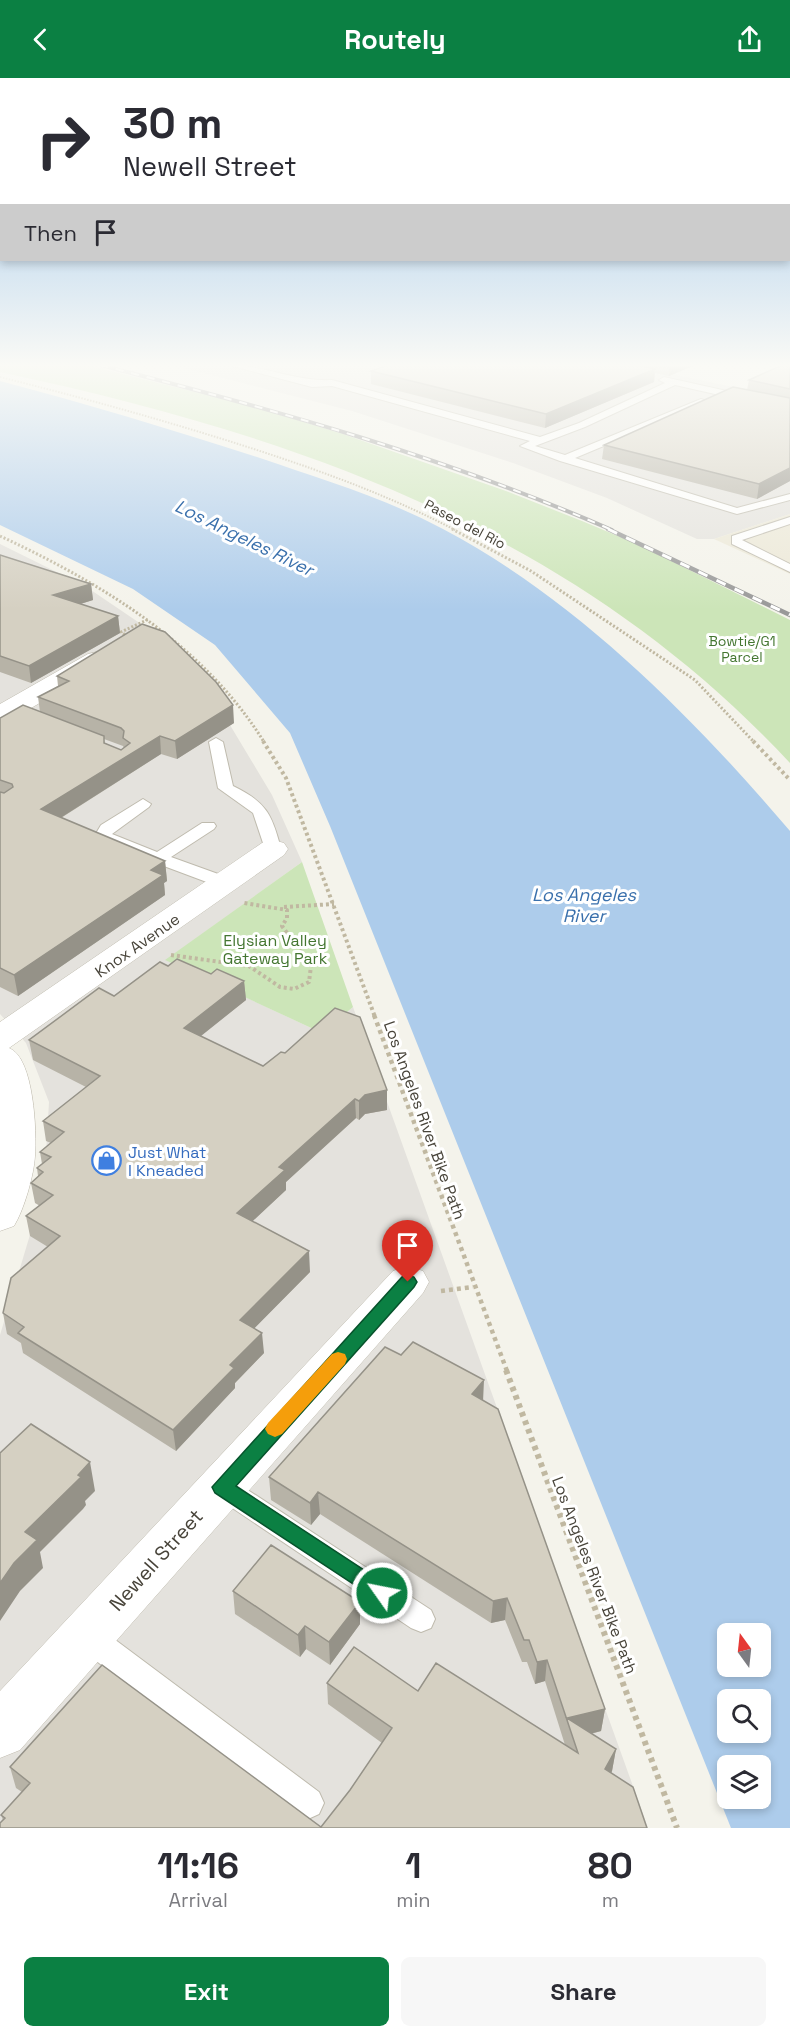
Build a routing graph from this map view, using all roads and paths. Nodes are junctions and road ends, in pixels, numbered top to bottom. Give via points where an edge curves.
1 (246, 447) edge
2 (527, 447) edge
3 (594, 447) edge
4 (564, 459) junction
5 (790, 497) edge
6 (790, 520) edge
7 (0, 536) edge
8 (790, 568) edge
9 (149, 619) junction
10 (131, 639) joint
11 (14, 714) edge
12 (216, 742) dead end
13 (790, 780) edge
14 (143, 804) dead end
15 (208, 826) dead end
16 (273, 849) joint
17 (159, 858) junction
18 (226, 883) junction
19 (334, 904) junction
20 (129, 951) junction
21 (0, 1039) edge
22 (0, 1058) edge
23 (0, 1216) edge
24 (408, 1282) dead end
25 (222, 1487) junction
26 (421, 1619) dead end
27 (86, 1636) junction
28 (0, 1731) edge
29 (308, 1803) dead end
30 (677, 1828) edge

1 - 13 path, Paseo del Rio via 408,505 531,571 695,680
2 - 4 lane
3 - 4 lane
4 - 5 lane via 737,511
6 - 8 lane via 736,538 738,544
7 - 9 path, Los Angeles River Bike Path via 72,571
9 - 10 path via 121,632
9 - 19 path, Los Angeles River Bike Path via 221,685 267,744 286,778
10 - 11 street
12 - 16 lane via 226,788 255,801 265,817
14 - 17 lane via 107,828 103,835
15 - 17 lane
16 - 18 street, Knox Avenue
17 - 18 lane
18 - 20 street, Knox Avenue
19 - 20 path via 277,907 286,910 282,926 311,966 309,982 294,989 280,987 249,966
19 - 30 path, Los Angeles River Bike Path
20 - 21 street, Knox Avenue
22 - 23 street via 13,1085 16,1157
24 - 25 street, Newell Street
25 - 26 lane
25 - 27 street, Newell Street
27 - 28 street, Newell Street
27 - 29 lane

